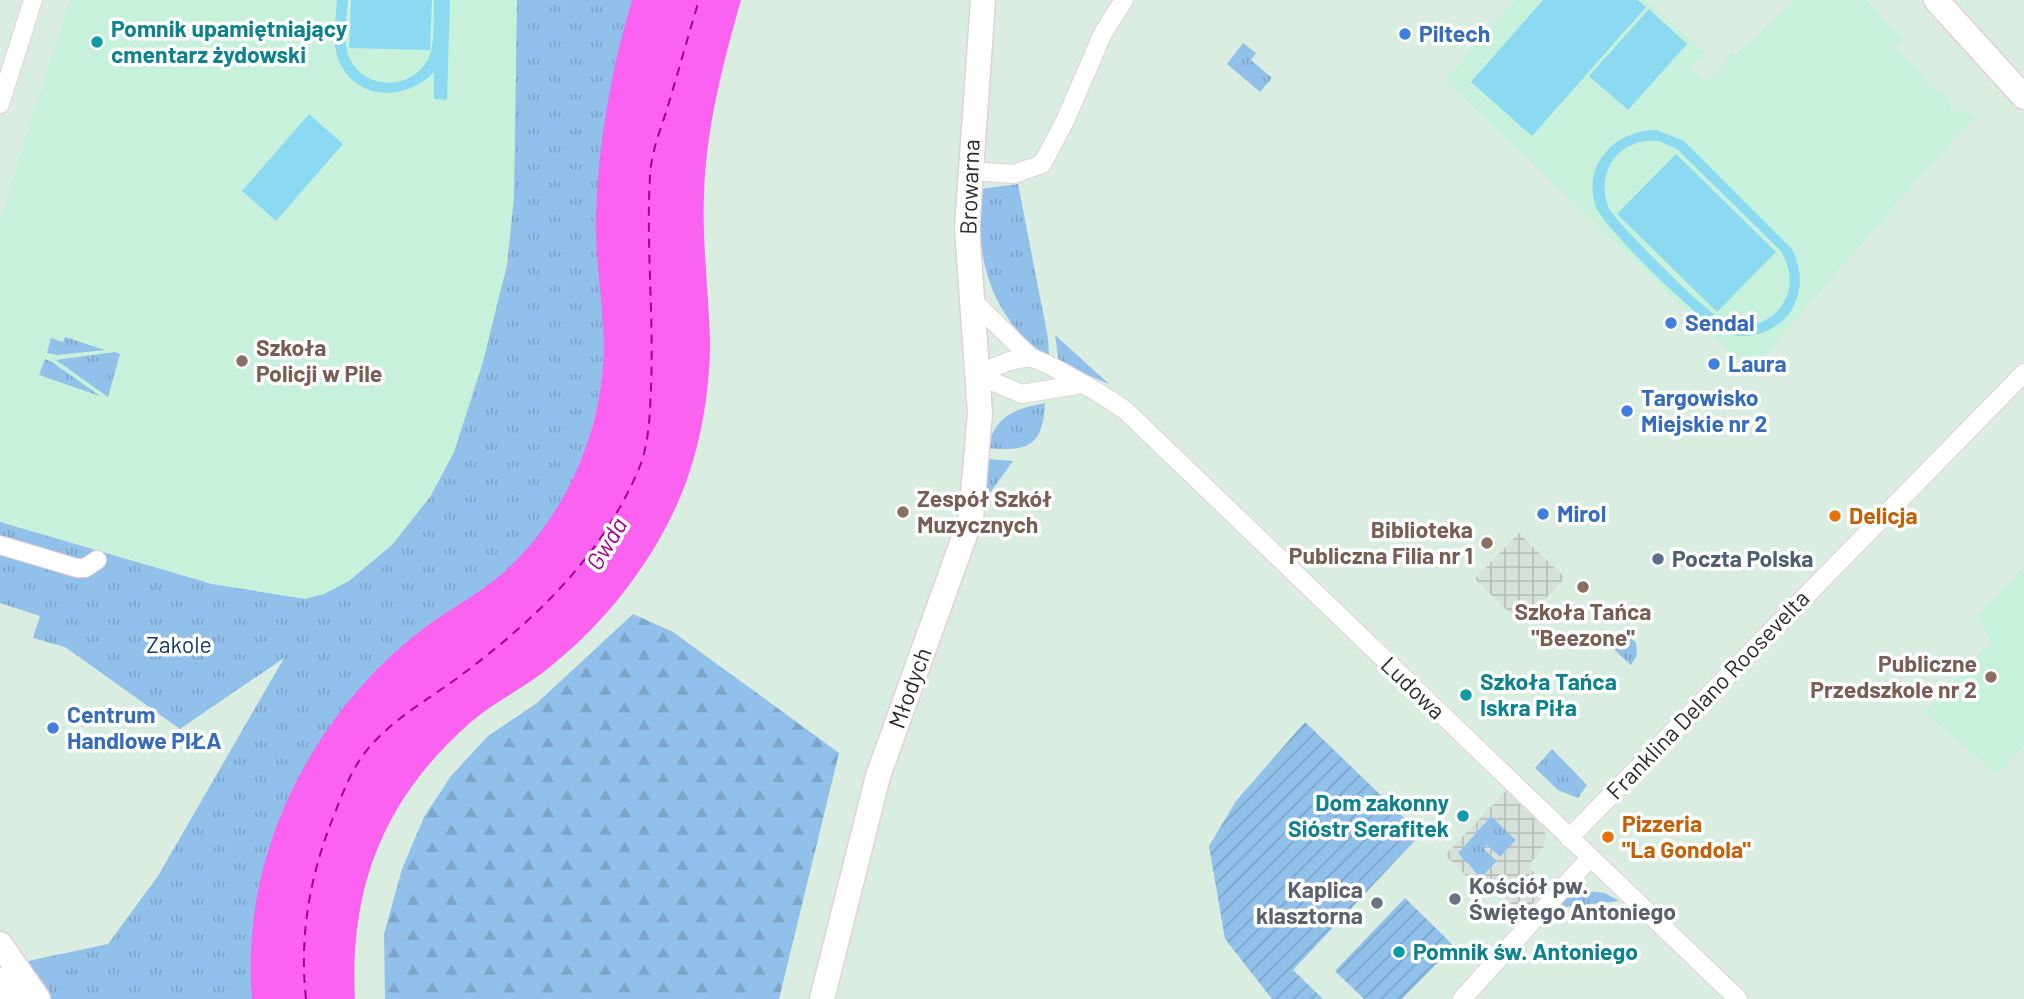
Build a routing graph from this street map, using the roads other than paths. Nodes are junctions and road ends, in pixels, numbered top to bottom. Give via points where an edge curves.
1 (33, 0) edge
2 (983, 0) edge
3 (1124, 0) edge
4 (1936, 0) edge
5 (4, 80) edge
6 (2024, 97) edge
7 (0, 104) edge
8 (969, 171) junction
9 (971, 299) junction
10 (1031, 358) junction
11 (2024, 373) edge
12 (978, 375) junction
13 (1082, 384) junction
14 (0, 545) edge
15 (97, 560) dead end
16 (1569, 838) junction
17 (1590, 858) junction
18 (0, 944) edge
19 (0, 980) edge
20 (14, 999) edge
21 (38, 999) edge
22 (822, 999) edge
23 (1462, 999) edge
24 (1738, 999) edge

1 - 5 street
2 - 8 street, Browarna
3 - 8 street via 1103,33 1042,164 1014,174
4 - 6 street
5 - 7 street
8 - 9 street, Browarna
9 - 10 street, Ludowa
9 - 12 street, Browarna
10 - 12 street
10 - 13 street, Ludowa
11 - 16 street, Franklina Delano Roosevelta
12 - 13 street via 1022,394
12 - 22 street, Młodych via 978,453 971,517 878,776
13 - 16 street, Ludowa via 1126,411
14 - 15 street via 76,568
16 - 17 street, Ludowa
17 - 23 street
17 - 24 street, Ludowa
18 - 21 street
19 - 20 street

